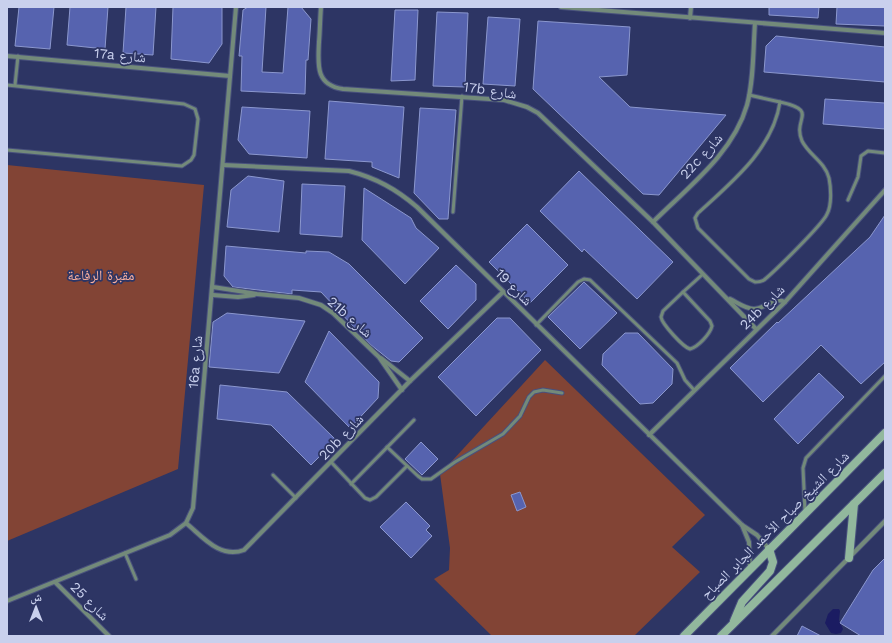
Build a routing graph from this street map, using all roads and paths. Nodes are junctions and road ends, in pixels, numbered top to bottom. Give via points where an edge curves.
1 (236, 7) edge
2 (321, 7) edge
3 (561, 7) edge
4 (691, 7) edge
5 (609, 9) edge
6 (690, 18) junction
7 (755, 23) junction
8 (885, 33) edge
9 (7, 56) edge
10 (18, 56) junction
11 (230, 76) junction
12 (7, 85) edge
13 (14, 85) junction
14 (749, 95) junction
15 (462, 96) junction
16 (780, 102) junction
17 (7, 150) edge
18 (885, 153) edge
19 (223, 165) junction
20 (885, 190) edge
21 (848, 200) dead end
22 (453, 212) dead end
23 (653, 222) junction
24 (703, 274) junction
25 (213, 287) junction
26 (503, 292) junction
27 (683, 292) junction
28 (257, 294) junction
29 (213, 295) junction
30 (726, 297) junction
31 (785, 302) junction
32 (536, 325) junction
33 (756, 329) junction
34 (379, 357) junction
35 (885, 376) edge
36 (410, 381) junction
37 (402, 390) junction
38 (694, 390) junction
39 (562, 393) dead end
40 (414, 420) dead end
41 (885, 433) edge
42 (649, 435) junction
43 (387, 446) junction
44 (332, 463) junction
45 (407, 466) junction
46 (885, 473) edge
47 (273, 475) dead end
48 (351, 484) junction
49 (296, 498) junction
50 (854, 504) junction
51 (806, 512) junction
52 (885, 521) edge
53 (186, 523) junction
54 (742, 525) junction
55 (769, 549) junction
56 (125, 554) junction
57 (849, 558) junction
58 (750, 569) junction
59 (136, 579) dead end
60 (55, 582) junction
61 (7, 601) edge
62 (734, 622) junction
63 (109, 636) edge
64 (684, 636) edge
65 (720, 636) edge
66 (772, 636) edge

1 - 11 street, 16a شارع
2 - 15 street, 17b شارع via 319,69 330,85 343,89
3 - 5 street
4 - 6 street
5 - 6 street
6 - 7 street
7 - 8 street
7 - 14 street, 22c شارع
9 - 10 street, 17a شارع
10 - 11 street, 17a شارع
10 - 13 lane
11 - 19 street, 16a شارع
12 - 13 lane
13 - 17 lane via 184,104 195,108 198,114 194,155 182,166
14 - 16 lane
14 - 23 street, 22c شارع via 740,122 726,147
15 - 22 lane
15 - 23 street, 17b شارع via 504,100 538,113
16 - 16 lane via 775,125 763,146 728,186 695,218 698,228 755,282 762,281 783,261 824,220 829,208 830,184 827,172 802,139 802,112 798,107
18 - 21 lane via 868,151 861,156 858,177
19 - 25 street, 16a شارع
19 - 26 street, شارع 19 via 349,171 386,184 417,207
20 - 31 street, 24b شارع
23 - 24 street, 17b شارع
24 - 27 lane
24 - 30 street, 17b شارع
25 - 28 street, 21b شارع
25 - 29 street, 16a شارع
26 - 32 street, شارع 19
26 - 36 street, 20b شارع
27 - 27 lane via 663,311 661,317 663,323 690,349 696,347 710,332 712,326
28 - 29 street, 21b شارع via 238,297
28 - 34 street, 21b شارع via 306,299 321,304
29 - 53 street, 16a شارع via 194,501
30 - 31 street, 17b شارع via 754,309 763,308 777,300
30 - 33 street, 17b شارع
31 - 33 street, 24b شارع
32 - 38 lane via 578,282 590,280 677,363 683,378
32 - 42 street, شارع 19
33 - 38 street, 24b شارع
34 - 36 street, 21b شارع
34 - 37 street, 21b شارع
35 - 51 lane via 806,458 803,468
36 - 37 street, 20b شارع
37 - 44 street, 20b شارع
38 - 42 street, 24b شارع
39 - 45 lane via 543,390 534,392 520,416 503,434 431,479 422,479
40 - 43 lane
41 - 51 main road, شارع الشيخ صباح الأحمد الجابر الصباح
42 - 54 street, شارع 19
43 - 45 lane
43 - 48 lane
44 - 48 lane
44 - 49 street, 20b شارع
45 - 48 lane via 373,499 365,498
46 - 50 main road
47 - 49 lane
49 - 53 street, 20b شارع via 249,546 238,552 219,550
50 - 57 main road
50 - 62 main road
51 - 55 main road, شارع الشيخ صباح الأحمد الجابر الصباح
52 - 57 street
53 - 56 street via 170,535
54 - 55 street, شارع 19 via 757,535
54 - 58 street, شارع 19 via 749,542
55 - 58 main road, شارع الشيخ صباح الأحمد الجابر الصباح
55 - 62 main road via 772,562 770,571 742,602
56 - 59 lane
56 - 60 street
57 - 66 street
58 - 64 main road, شارع الشيخ صباح الأحمد الجابر الصباح
60 - 61 street
60 - 63 street, شارع 25
62 - 65 main road

